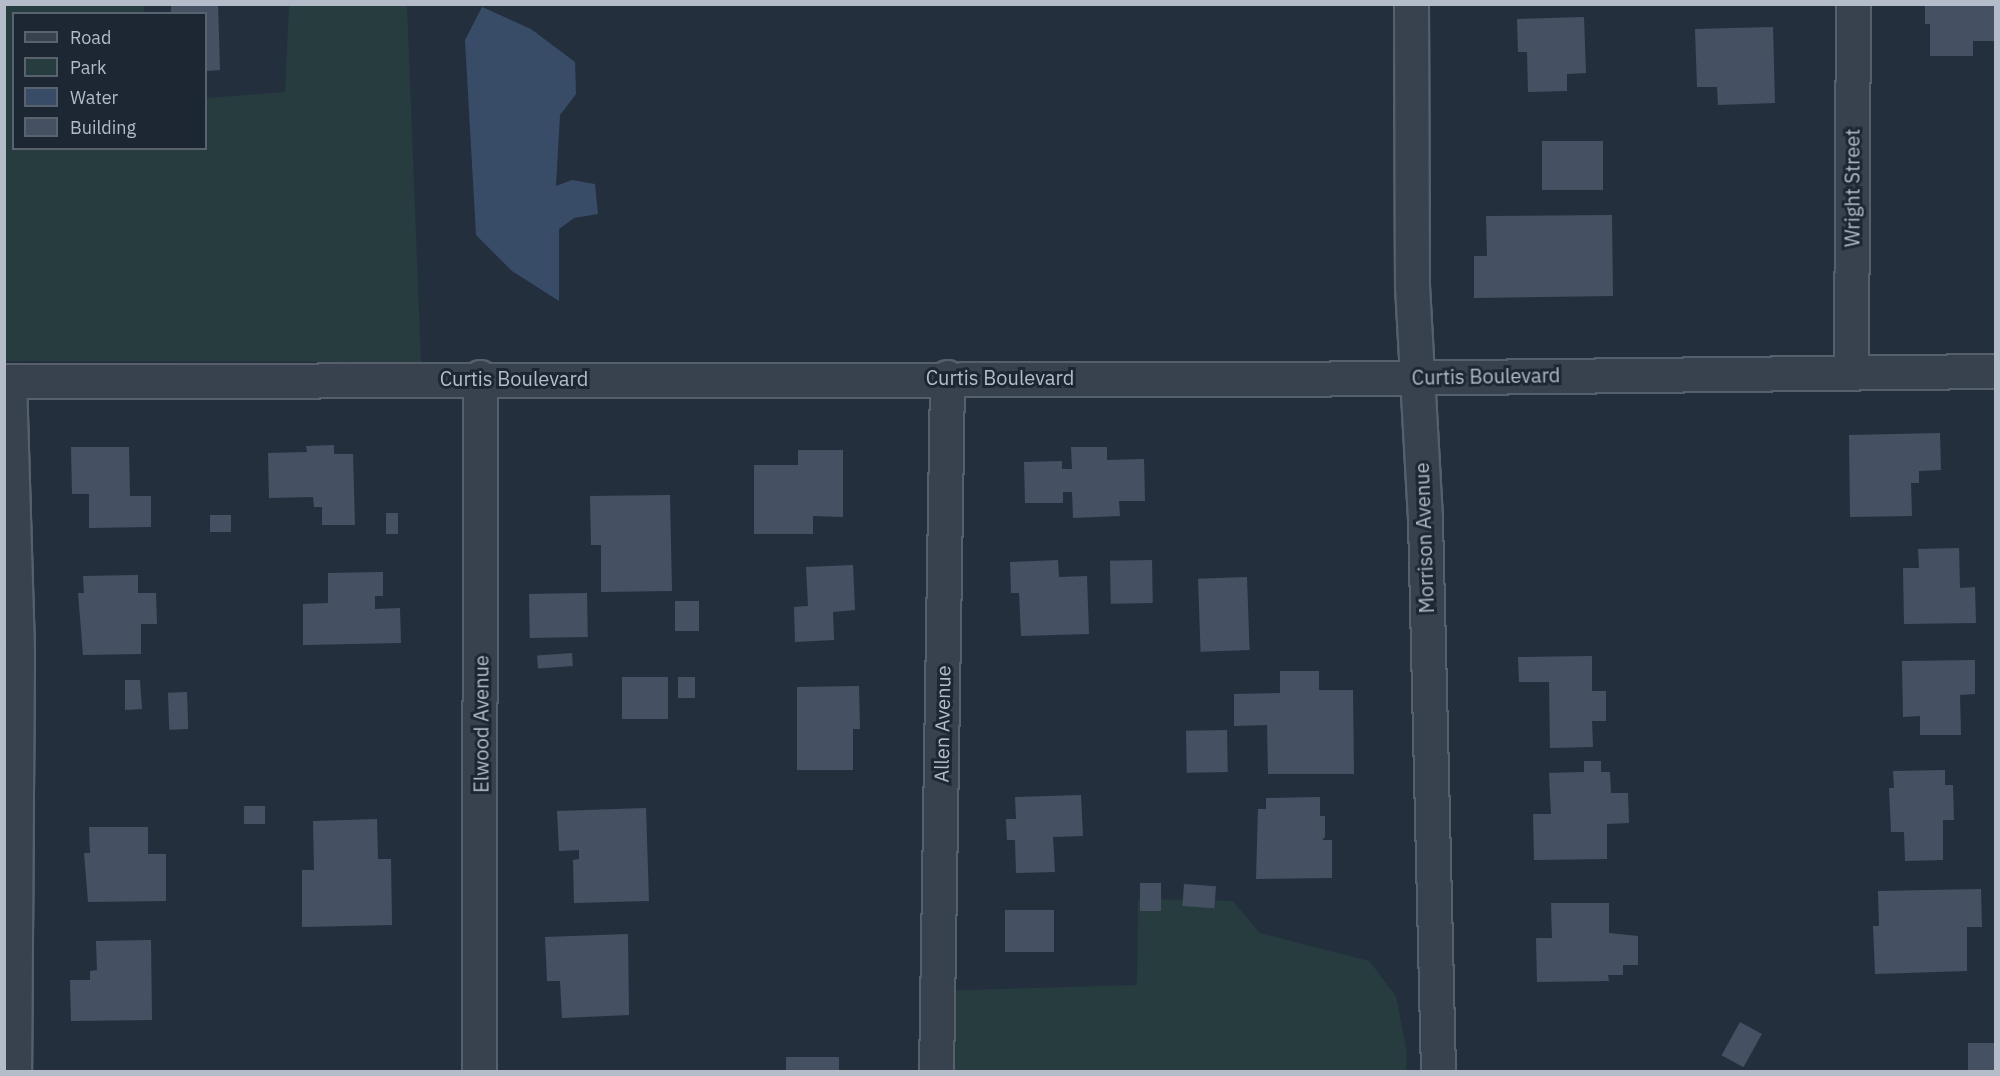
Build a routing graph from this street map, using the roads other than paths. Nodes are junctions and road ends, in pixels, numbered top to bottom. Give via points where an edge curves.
1 (1411, 4) edge
2 (1852, 4) edge
3 (1995, 370) edge
4 (1851, 372) junction
5 (947, 377) junction
6 (1417, 377) junction
7 (480, 378) junction
8 (7, 381) edge
9 (14, 1071) edge
10 (479, 1071) edge
11 (936, 1071) edge
12 (1438, 1071) edge

1 - 6 street, Morrison Avenue via 1412,286
2 - 4 street, Wright Street
3 - 4 street, Curtis Boulevard
4 - 6 street, Curtis Boulevard
5 - 6 street, Curtis Boulevard
5 - 7 street, Curtis Boulevard
5 - 11 street, Allen Avenue
6 - 12 street, Morrison Avenue via 1425,520
7 - 8 street, Curtis Boulevard
7 - 10 street, Elwood Avenue
8 - 9 street via 17,653

